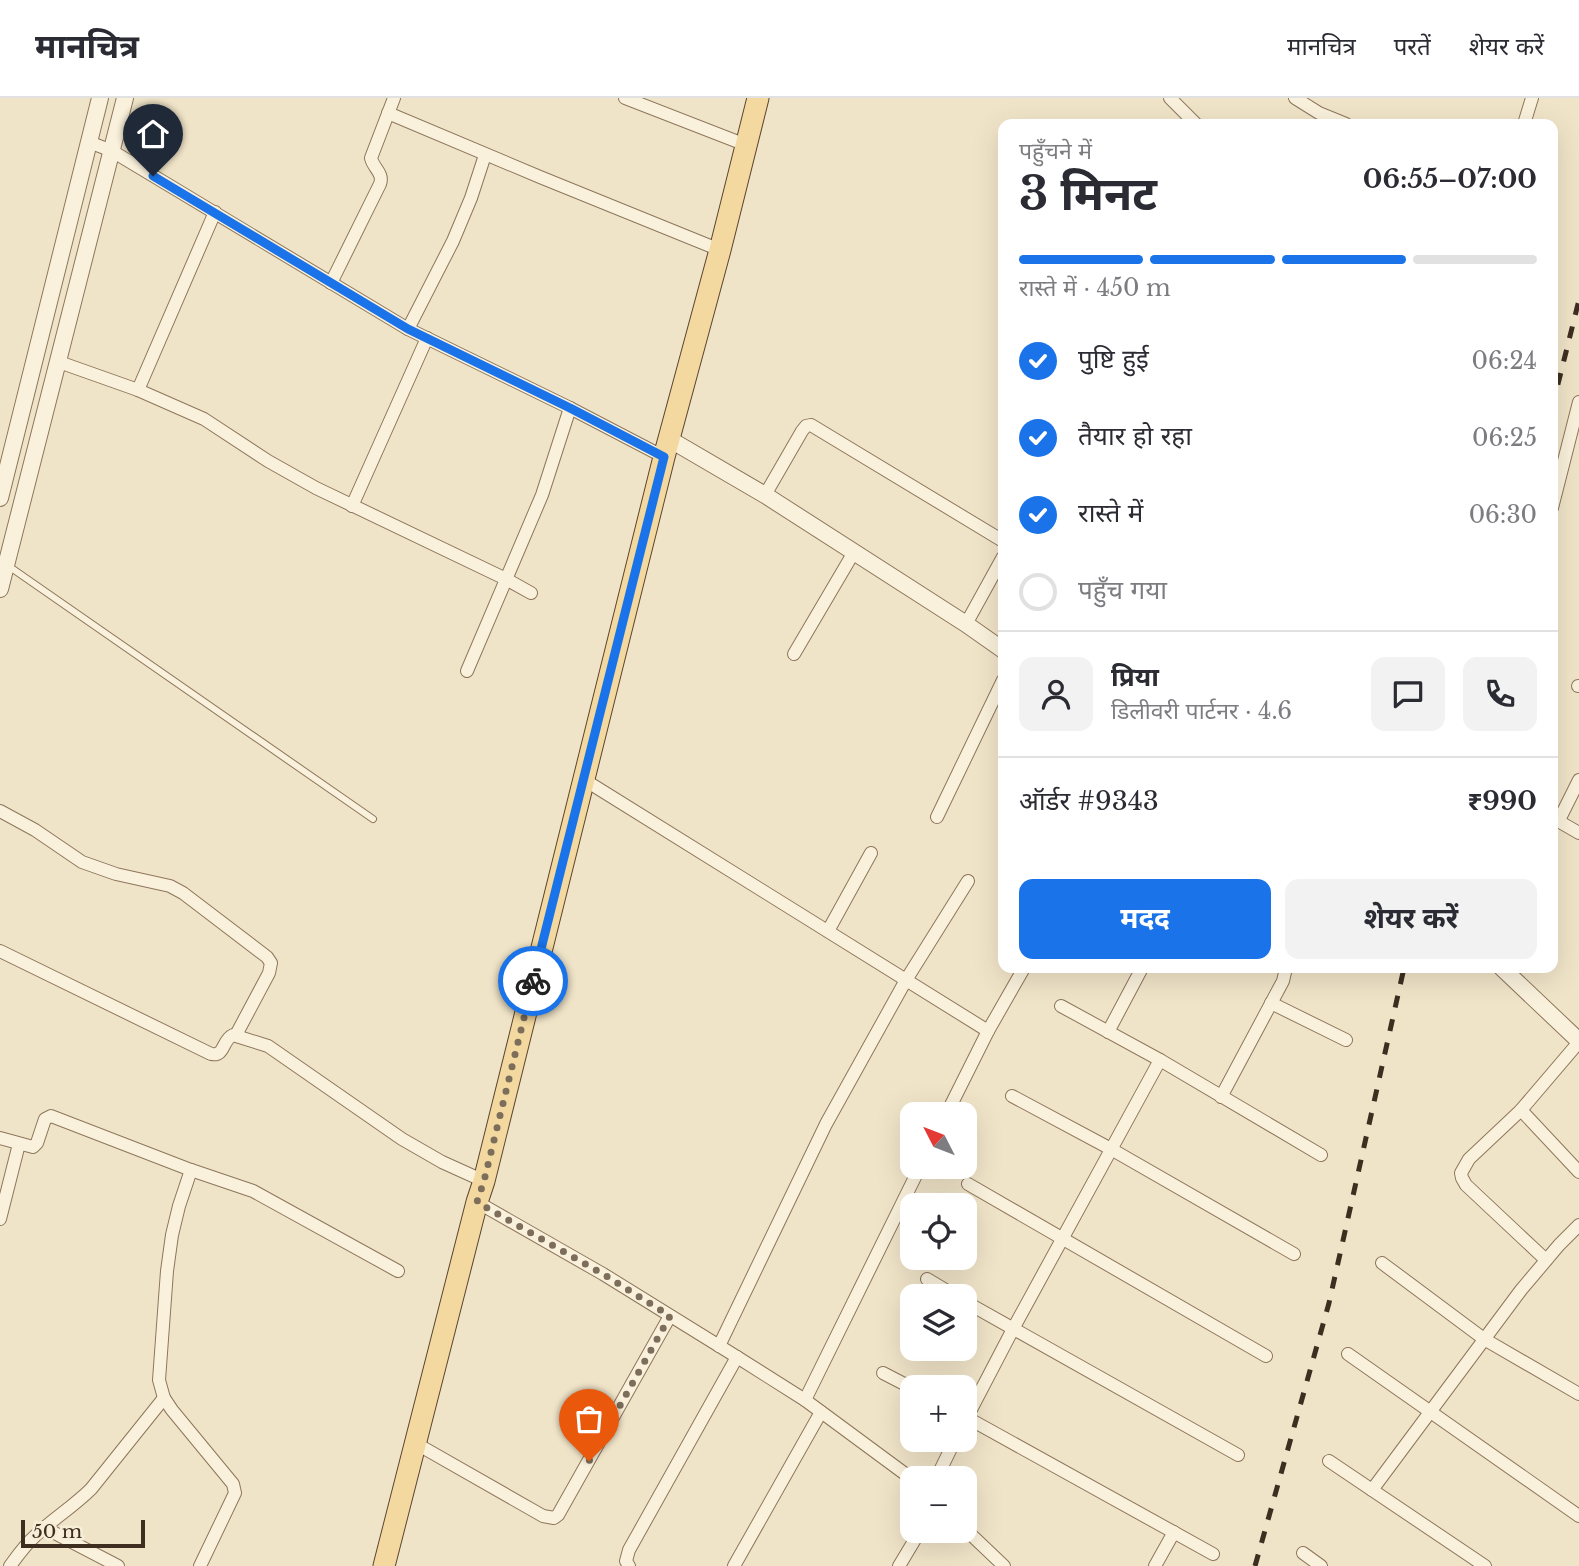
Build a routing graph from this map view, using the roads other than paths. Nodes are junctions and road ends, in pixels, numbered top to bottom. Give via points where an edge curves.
1 (100, 98) edge
2 (125, 98) edge
3 (394, 98) edge
4 (625, 98) edge
5 (758, 98) edge
6 (1170, 98) edge
7 (1295, 98) edge
8 (1531, 98) edge
9 (388, 113) junction
10 (1191, 119) edge
11 (1334, 119) edge
12 (1525, 119) edge
13 (89, 142) junction
14 (746, 145) junction
15 (112, 151) junction
16 (485, 155) junction
17 (215, 212) junction
18 (720, 250) junction
19 (331, 283) junction
20 (408, 329) junction
21 (427, 338) junction
22 (59, 362) junction
23 (138, 390) junction
24 (1579, 402) edge
25 (570, 408) junction
26 (1576, 426) edge
27 (666, 448) junction
28 (1558, 488) edge
29 (765, 495) junction
30 (0, 498) edge
31 (352, 506) junction
32 (998, 538) edge
33 (853, 552) junction
34 (3, 562) edge
35 (998, 566) edge
36 (506, 579) junction
37 (0, 589) edge
38 (531, 593) dead end
39 (966, 624) junction
40 (998, 646) edge
41 (794, 654) dead end
42 (467, 671) dead end
43 (998, 690) edge
44 (583, 779) junction
45 (1579, 780) edge
46 (0, 811) edge
47 (1558, 815) edge
48 (937, 817) dead end
49 (373, 819) dead end
50 (1558, 822) edge
51 (1579, 833) edge
52 (871, 853) dead end
53 (968, 881) dead end
54 (828, 930) junction
55 (0, 951) edge
56 (1021, 973) edge
57 (1139, 973) edge
58 (1285, 973) edge
59 (1507, 973) edge
60 (906, 980) junction
61 (1271, 1003) junction
62 (1061, 1006) dead end
63 (988, 1031) junction
64 (1108, 1032) junction
65 (236, 1035) junction
66 (1346, 1040) dead end
67 (1579, 1042) edge
68 (1160, 1060) junction
69 (1012, 1096) dead end
70 (1222, 1097) junction
71 (952, 1102) edge
72 (1521, 1110) junction
73 (0, 1138) edge
74 (19, 1144) junction
75 (1111, 1149) junction
76 (1321, 1155) dead end
77 (191, 1170) junction
78 (1579, 1172) edge
79 (914, 1180) edge
80 (484, 1181) junction
81 (968, 1184) dead end
82 (477, 1202) junction
83 (0, 1219) edge
84 (1579, 1226) edge
85 (1062, 1238) junction
86 (1294, 1254) dead end
87 (1546, 1260) junction
88 (1382, 1263) dead end
89 (398, 1271) dead end
90 (927, 1279) dead end
91 (935, 1284) edge
92 (977, 1308) edge
93 (670, 1316) junction
94 (1013, 1329) junction
95 (1484, 1339) junction
96 (719, 1346) junction
97 (1348, 1354) dead end
98 (1266, 1356) dead end
99 (737, 1357) junction
100 (883, 1373) dead end
101 (900, 1382) edge
102 (1579, 1394) edge
103 (977, 1396) edge
104 (164, 1398) junction
105 (804, 1400) junction
106 (1431, 1411) junction
107 (821, 1412) junction
108 (977, 1425) edge
109 (415, 1443) junction
110 (1238, 1455) dead end
111 (1329, 1461) dead end
112 (900, 1470) edge
113 (1372, 1490) junction
114 (1579, 1516) edge
115 (45, 1528) junction
116 (1174, 1532) junction
117 (977, 1540) edge
118 (913, 1543) edge
119 (1303, 1553) dead end
120 (1213, 1554) dead end
121 (10, 1566) edge
122 (118, 1566) edge
123 (200, 1566) edge
124 (384, 1566) edge
125 (629, 1566) edge
126 (734, 1566) edge
127 (900, 1566) edge
128 (1004, 1566) edge
129 (1156, 1566) edge
130 (1321, 1566) edge
131 (1485, 1566) edge

1 - 13 street
2 - 15 street
3 - 9 street
4 - 14 street
5 - 14 main road
6 - 10 street
7 - 11 street
8 - 12 street
9 - 16 street
9 - 19 street via 371,158 382,177 380,184
13 - 15 street
13 - 30 street
14 - 18 main road
15 - 17 street
15 - 22 street
16 - 18 street
16 - 20 street via 453,241
17 - 19 street
17 - 23 street
18 - 27 main road
19 - 20 street
20 - 21 street
21 - 25 street
21 - 31 street
22 - 23 street
22 - 34 street
23 - 31 street via 204,419 288,473
24 - 26 street
25 - 27 street
25 - 36 street via 542,495
26 - 28 street
27 - 29 street
27 - 44 main road
29 - 32 street via 809,425
29 - 33 street
31 - 36 street
33 - 39 street
33 - 41 street
34 - 37 street
34 - 49 lane
35 - 39 street
36 - 38 street
36 - 42 street
39 - 40 street
43 - 48 street
44 - 54 street
44 - 80 main road
45 - 47 street
46 - 65 street via 82,862 183,893 267,957 269,973
50 - 51 street
52 - 54 street
53 - 60 street
54 - 60 street
55 - 65 street via 211,1054 219,1054 228,1037
56 - 63 street
57 - 64 street
58 - 61 street
59 - 67 street
60 - 63 street
60 - 96 street via 826,1124
61 - 66 street
61 - 70 street
62 - 64 street
63 - 71 street
64 - 68 street
65 - 80 street via 268,1046 402,1139
67 - 72 street
68 - 70 street
68 - 75 street
69 - 75 street
70 - 76 street
72 - 78 street
72 - 87 street via 1469,1159 1461,1173 1466,1185
73 - 74 street
74 - 77 street via 36,1146 43,1122 51,1116
74 - 83 street
75 - 85 street
75 - 86 street
77 - 89 street via 253,1191
77 - 104 street via 167,1271 159,1372
79 - 105 street
80 - 82 main road
81 - 85 street
82 - 93 street
82 - 109 main road
84 - 87 street
85 - 94 street
85 - 98 street
87 - 95 street
88 - 95 street
90 - 91 street
92 - 94 street
93 - 96 street
93 - 109 street via 554,1518
94 - 103 street
94 - 110 street
95 - 102 street
95 - 106 street
96 - 99 street
97 - 106 street
99 - 105 street
99 - 125 street via 629,1550
100 - 101 street
104 - 115 street via 91,1489
104 - 123 street via 235,1488
105 - 107 street
106 - 113 street
106 - 114 street
107 - 112 street
107 - 126 street
108 - 116 street
109 - 124 main road
111 - 113 street
113 - 131 street
115 - 121 street
115 - 122 street
116 - 120 street
116 - 129 street
117 - 128 street
118 - 127 street
119 - 130 street

